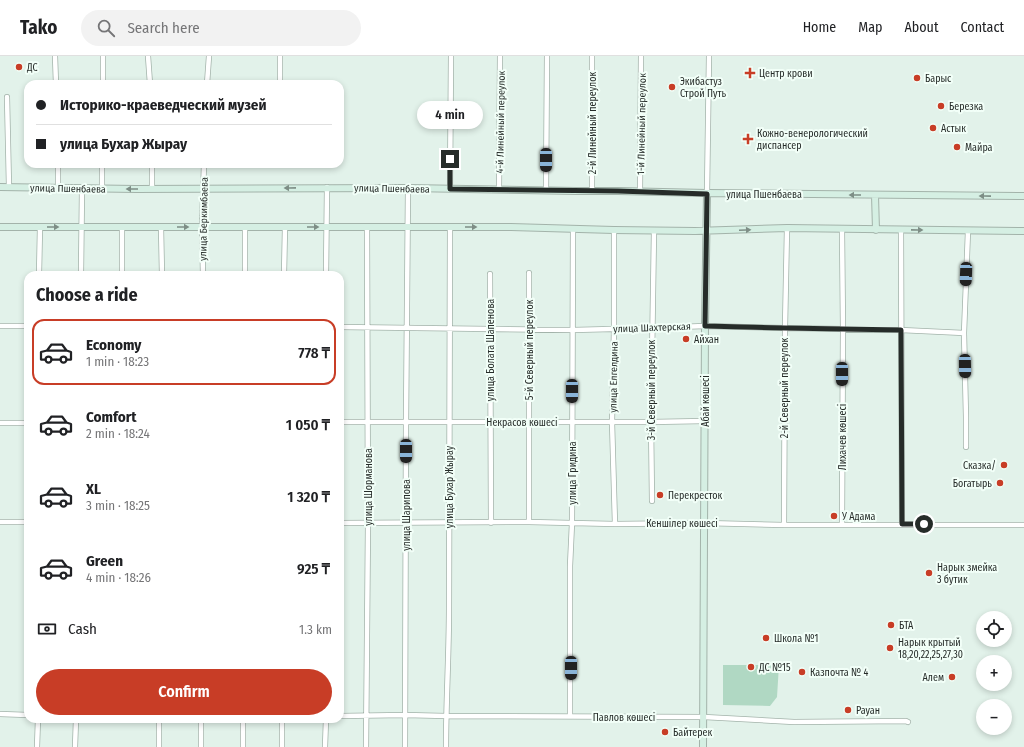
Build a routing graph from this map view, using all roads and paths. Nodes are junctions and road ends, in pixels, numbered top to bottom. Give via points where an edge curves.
1 (55, 56) edge
2 (103, 56) edge
3 (148, 56) edge
4 (209, 56) edge
5 (280, 56) edge
6 (451, 56) edge
7 (500, 56) edge
8 (547, 56) edge
9 (592, 56) edge
10 (641, 56) edge
11 (709, 56) edge
12 (56, 80) edge
13 (103, 80) edge
14 (150, 80) edge
15 (207, 80) edge
16 (280, 80) edge
17 (7, 97) dead end
18 (58, 168) edge
19 (102, 168) edge
20 (152, 168) edge
21 (204, 168) edge
22 (0, 187) edge
23 (10, 187) junction
24 (327, 187) junction
25 (58, 188) junction
26 (82, 188) junction
27 (102, 188) junction
28 (152, 188) junction
29 (203, 188) junction
30 (408, 188) junction
31 (450, 189) junction
32 (499, 189) junction
33 (546, 190) junction
34 (592, 190) junction
35 (640, 192) junction
36 (707, 194) junction
37 (876, 195) junction
38 (1024, 196) edge
39 (0, 226) edge
40 (40, 227) junction
41 (82, 227) junction
42 (122, 227) junction
43 (161, 227) junction
44 (202, 227) junction
45 (245, 227) junction
46 (285, 227) junction
47 (326, 227) junction
48 (367, 227) junction
49 (407, 227) junction
50 (450, 227) junction
51 (787, 228) junction
52 (573, 229) junction
53 (614, 230) junction
54 (842, 230) junction
55 (876, 230) junction
56 (901, 230) junction
57 (654, 231) junction
58 (706, 231) junction
59 (968, 231) junction
60 (1024, 231) edge
61 (39, 271) edge
62 (81, 271) edge
63 (122, 271) edge
64 (162, 271) edge
65 (203, 271) edge
66 (245, 271) edge
67 (284, 271) edge
68 (326, 271) edge
69 (529, 273) dead end
70 (490, 274) dead end
71 (0, 326) edge
72 (24, 326) edge
73 (705, 326) junction
74 (344, 327) edge
75 (368, 328) junction
76 (407, 328) junction
77 (449, 328) junction
78 (652, 328) junction
79 (785, 328) junction
80 (491, 329) junction
81 (529, 329) junction
82 (614, 329) junction
83 (843, 329) junction
84 (573, 330) junction
85 (901, 330) junction
86 (964, 333) junction
87 (705, 421) junction
88 (24, 422) edge
89 (344, 422) edge
90 (367, 422) junction
91 (406, 422) junction
92 (449, 422) junction
93 (490, 422) junction
94 (529, 422) junction
95 (572, 422) junction
96 (612, 422) junction
97 (651, 422) junction
98 (0, 423) edge
99 (966, 447) dead end
100 (652, 501) dead end
101 (0, 522) edge
102 (24, 522) edge
103 (529, 522) junction
104 (344, 523) edge
105 (406, 523) junction
106 (449, 523) junction
107 (491, 523) junction
108 (572, 523) junction
109 (704, 523) junction
110 (368, 524) junction
111 (615, 524) junction
112 (842, 524) junction
113 (902, 524) junction
114 (784, 525) junction
115 (1024, 525) edge
116 (0, 714) edge
117 (24, 715) edge
118 (366, 715) junction
119 (405, 715) junction
120 (344, 716) edge
121 (446, 716) junction
122 (570, 716) junction
123 (704, 717) junction
124 (908, 722) dead end
125 (38, 723) edge
126 (76, 723) edge
127 (159, 723) edge
128 (201, 723) edge
129 (243, 723) edge
130 (282, 723) edge
131 (326, 723) edge
132 (37, 747) edge
133 (75, 747) edge
134 (159, 747) edge
135 (201, 747) edge
136 (243, 747) edge
137 (282, 747) edge
138 (325, 747) edge
139 (366, 747) edge
140 (405, 747) edge
141 (446, 747) edge
142 (704, 747) edge

1 - 12 street
2 - 13 street
3 - 14 street
4 - 15 street
5 - 16 street
6 - 31 street
7 - 32 street, 4-й Линейный переулок
8 - 33 street
9 - 34 street, 2-й Линейный переулок
10 - 35 street, 1-й Линейный переулок
11 - 36 street, Абай көшесі
17 - 23 street
18 - 25 street
19 - 27 street
20 - 28 street
21 - 29 street, улица Беркимбаева
22 - 23 street, улица Пшенбаева
23 - 25 street, улица Пшенбаева
24 -> 29 street, улица Пшенбаева
24 - 30 street, улица Пшенбаева
24 - 47 street
25 - 26 street, улица Пшенбаева
26 - 27 street, улица Пшенбаева
26 - 41 street
28 -> 27 street, улица Пшенбаева
28 - 29 street, улица Пшенбаева
29 - 44 street, улица Беркимбаева
30 - 31 street, улица Пшенбаева
30 - 49 street, улица Шарипова
31 - 32 street, улица Пшенбаева
32 - 33 street, улица Пшенбаева
33 - 34 street, улица Пшенбаева
34 - 35 street, улица Пшенбаева
35 - 36 street, улица Пшенбаева
37 -> 36 street, улица Пшенбаева
36 - 58 street, Абай көшесі
38 -> 37 street, улица Пшенбаева
37 - 55 street
39 - 40 street
40 -> 41 street
40 - 61 street
41 - 42 street
41 - 62 street
42 - 43 street
42 - 63 street
43 -> 44 street
43 - 64 street
44 - 45 street
44 - 65 street, улица Беркимбаева
45 - 46 street
45 - 66 street
46 -> 47 street
46 - 67 street
47 - 48 street
47 - 68 street
48 - 49 street
48 - 75 street, улица Шорманова
49 - 50 street
49 - 76 street, улица Шарипова
50 -> 52 street
50 - 77 street, улица Бухар Жырау
51 - 54 street
58 -> 51 street
51 - 79 street, 2-й Северный переулок
52 - 53 street
52 - 84 street, улица Гридина
53 - 57 street
53 - 82 street, улица Елгелдина
54 - 55 street
54 - 83 street, Лихачев көшесі
55 - 56 street
56 -> 59 street
56 - 85 street
57 - 58 street
57 - 78 street, 3-й Северный переулок
58 - 73 street, Абай көшесі
59 - 60 street
59 - 86 street
69 - 81 street, 5-й Северный переулок
70 - 80 street, улица Болата Шапенова
71 - 72 street
73 - 78 street, улица Шахтерская
73 - 79 street, улица Шахтерская
73 - 87 street, Абай көшесі
74 - 75 street, улица Шахтерская
75 - 76 street, улица Шахтерская
75 - 90 street, улица Шорманова
76 - 77 street, улица Шахтерская
76 - 91 street, улица Шарипова
77 - 80 street, улица Шахтерская
77 - 92 street, улица Бухар Жырау
78 - 82 street, улица Шахтерская
78 - 97 street, 3-й Северный переулок
79 - 83 street, улица Шахтерская
79 - 114 street, 2-й Северный переулок
80 - 81 street, улица Шахтерская
80 - 93 street, улица Болата Шапенова
81 - 84 street, улица Шахтерская
81 - 94 street, 5-й Северный переулок
82 - 84 street, улица Шахтерская
82 - 96 street, улица Елгелдина
83 - 85 street, улица Шахтерская
83 - 112 street, Лихачев көшесі
84 - 95 street, улица Гридина
85 - 86 street, улица Шахтерская
85 - 113 street
86 - 99 street
87 - 97 street, Некрасов көшесі
87 - 109 street, Абай көшесі
88 - 98 street
89 - 90 street, Некрасов көшесі
90 - 91 street, Некрасов көшесі
90 - 110 street, улица Шорманова
91 - 92 street, Некрасов көшесі
91 - 105 street, улица Шарипова
92 - 93 street, Некрасов көшесі
92 - 106 street, улица Бухар Жырау
93 - 94 street, Некрасов көшесі
93 - 107 street, улица Болата Шапенова
94 - 95 street, Некрасов көшесі
94 - 103 street, 5-й Северный переулок
95 - 96 street, Некрасов көшесі
95 - 108 street, улица Гридина
96 - 97 street, Некрасов көшесі
96 - 111 street, улица Елгелдина
97 - 100 street, 3-й Северный переулок
101 - 102 street
103 - 107 street, Кеншілер көшесі
103 - 108 street, Кеншілер көшесі
104 - 110 street, Кеншілер көшесі
105 - 106 street, Кеншілер көшесі
105 - 110 street, Кеншілер көшесі
105 - 119 street, улица Шарипова
106 - 107 street, Кеншілер көшесі
106 - 121 street, улица Бухар Жырау
108 - 111 street, Кеншілер көшесі
108 - 122 street, улица Гридина
109 - 111 street, Кеншілер көшесі
109 - 114 street, Кеншілер көшесі
109 - 123 street, Абай көшесі
110 - 118 street, улица Шорманова
112 - 113 street, Кеншілер көшесі
112 - 114 street, Кеншілер көшесі
113 - 115 street, Кеншілер көшесі
116 - 117 street
118 - 119 street, Павлов көшесі
118 - 120 street, Павлов көшесі
118 - 139 street, улица Шорманова
119 - 121 street, Павлов көшесі
119 - 140 street, улица Шарипова
121 - 122 street, Павлов көшесі
121 - 141 street, улица Бухар Жырау
122 - 123 street, Павлов көшесі
123 - 124 street, Павлов көшесі via 794,722
123 - 142 street, Абай көшесі
125 - 132 street
126 - 133 street
127 - 134 street
128 - 135 street
129 - 136 street
130 - 137 street
131 - 138 street

